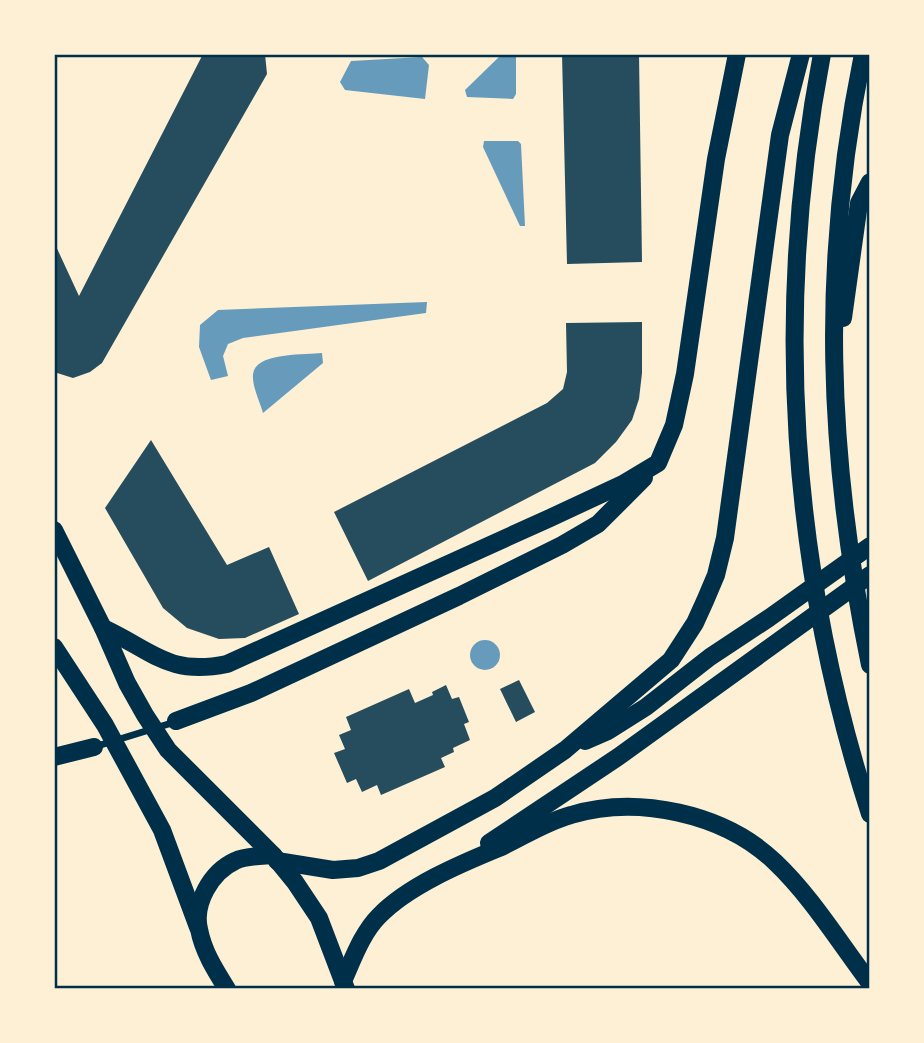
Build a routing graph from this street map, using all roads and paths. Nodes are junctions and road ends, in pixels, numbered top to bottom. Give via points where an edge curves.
1 (737, 54) edge
2 (801, 54) edge
3 (822, 54) edge
4 (863, 54) edge
5 (870, 182) edge
6 (834, 391) junction
7 (658, 463) junction
8 (54, 530) edge
9 (870, 546) edge
10 (870, 575) edge
11 (103, 628) junction
12 (54, 648) edge
13 (870, 665) edge
14 (176, 722) joint
15 (94, 747) joint
16 (565, 750) junction
17 (54, 757) edge
18 (870, 814) edge
19 (275, 858) junction
20 (467, 861) junction
21 (198, 927) junction
22 (870, 983) edge
23 (344, 985) edge
24 (226, 989) edge

1 - 7 main road via 716,159 685,374 674,425
2 - 16 main road via 780,135 716,575 695,624 671,660
3 - 18 main road via 803,164 797,237 793,363 800,480 810,563 835,692
4 - 6 main road via 839,209
5 - 6 main road via 859,203
6 - 13 main road via 841,487
7 - 11 main road via 623,484 228,664 207,668 172,665
7 - 14 main road via 598,524 562,545 251,693
8 - 11 main road
9 - 16 main road via 646,706 608,731
10 - 20 main road
11 - 19 main road via 127,683 168,750
12 - 21 main road via 104,725 162,830
14 - 15 street
15 - 17 main road
16 - 19 main road via 495,797 379,861 333,870
19 - 21 main road via 236,860 216,873 203,893
19 - 23 main road via 319,918
20 - 22 main road via 573,814 632,808 700,817 774,860
20 - 23 main road via 378,917
21 - 24 main road

